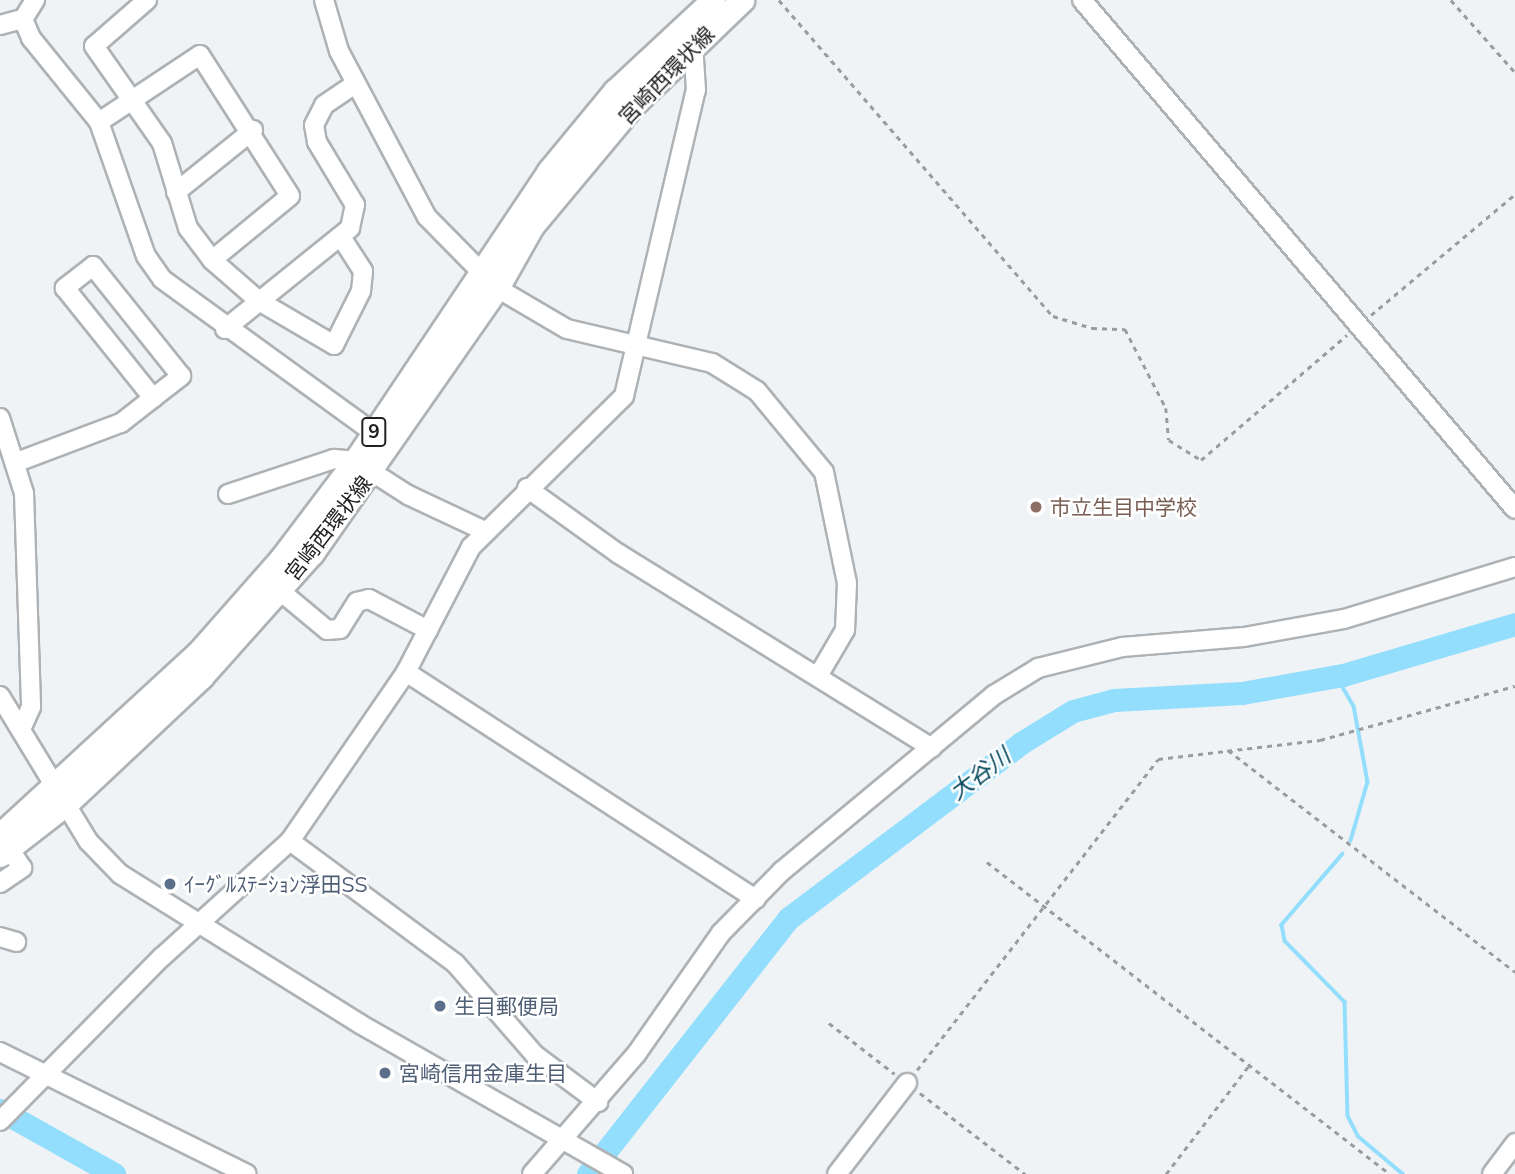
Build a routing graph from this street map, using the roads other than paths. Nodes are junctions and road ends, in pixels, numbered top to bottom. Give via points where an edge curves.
1 (35, 0) edge
2 (146, 0) edge
3 (324, 0) edge
4 (713, 0) edge
5 (742, 0) edge
6 (1082, 0) edge
7 (23, 19) junction
8 (0, 25) edge
9 (693, 44) junction
10 (355, 84) junction
11 (133, 102) junction
12 (99, 122) junction
13 (253, 130) junction
14 (177, 192) junction
15 (341, 237) junction
16 (212, 260) junction
17 (490, 279) junction
18 (259, 301) junction
19 (225, 329) junction
20 (636, 350) junction
21 (153, 398) junction
22 (0, 418) edge
23 (374, 433) junction
24 (18, 462) junction
25 (364, 466) junction
26 (527, 488) junction
27 (228, 494) dead end
28 (1515, 509) edge
29 (485, 531) junction
30 (1515, 568) edge
31 (279, 590) junction
32 (428, 630) junction
33 (406, 672) junction
34 (818, 676) junction
35 (0, 696) edge
36 (21, 729) junction
37 (932, 748) junction
38 (62, 795) junction
39 (290, 841) junction
40 (3, 847) edge
41 (0, 883) edge
42 (756, 899) junction
43 (196, 924) junction
44 (0, 1052) edge
45 (39, 1079) junction
46 (907, 1083) road end
47 (598, 1102) junction
48 (0, 1121) edge
49 (559, 1139) junction
50 (1515, 1143) edge
51 (247, 1174) edge
52 (532, 1174) edge
53 (624, 1174) edge
54 (837, 1174) edge
55 (1492, 1174) edge

1 - 7 street
2 - 11 street via 94,46
3 - 10 street
4 - 17 main road, 宮崎西環状線 / 9 via 615,91 549,172
5 - 9 main road, 宮崎西環状線 / 9
6 - 28 street
7 - 8 street
7 - 12 street
9 - 17 main road, 宮崎西環状線 / 9
9 - 20 street via 696,90
10 - 15 street via 324,105 314,125 317,142 355,205
10 - 17 street via 427,217
11 - 12 street
11 - 13 street via 200,55
11 - 14 street via 162,143
12 - 19 street via 146,256 162,279
13 - 14 street
13 - 16 street via 290,196
14 - 16 street via 188,228
15 - 18 street
15 - 18 street via 363,271 361,291 334,345
16 - 18 street
17 - 20 street via 567,329
17 - 23 main road, 宮崎西環状線 / 9
17 - 25 main road, 宮崎西環状線 / 9
18 - 19 street
19 - 23 street
20 - 26 street via 624,396
20 - 34 street via 712,363 757,391 824,472 847,583 845,630
21 - 21 street via 181,376 93,266 65,288
21 - 24 street via 121,423
22 - 24 street
23 - 25 main road, 宮崎西環状線 / 9
24 - 36 street via 24,492 31,707
25 - 27 street via 334,458
25 - 29 street
25 - 31 main road, 宮崎西環状線 / 9
25 - 38 main road, 宮崎西環状線 / 9 via 199,652
26 - 29 street
26 - 34 street via 619,554
29 - 32 street
30 - 37 street via 1344,619 1079,654 1038,668 994,695
31 - 32 street via 327,630 340,629 357,602 369,599
31 - 38 main road, 宮崎西環状線 / 9 via 201,677
32 - 33 street
33 - 39 street
33 - 42 street
34 - 37 street
35 - 36 street
36 - 38 street
37 - 42 street
38 - 40 main road, 宮崎西環状線 / 9
38 - 43 street via 88,841 120,874
39 - 43 street
39 - 47 street via 454,963 535,1055
40 - 41 street via 22,867
42 - 47 street via 721,933
43 - 45 street
43 - 49 street
44 - 45 street
45 - 48 street
45 - 51 street
46 - 54 street
47 - 49 street
49 - 52 street
49 - 53 street
50 - 55 street

